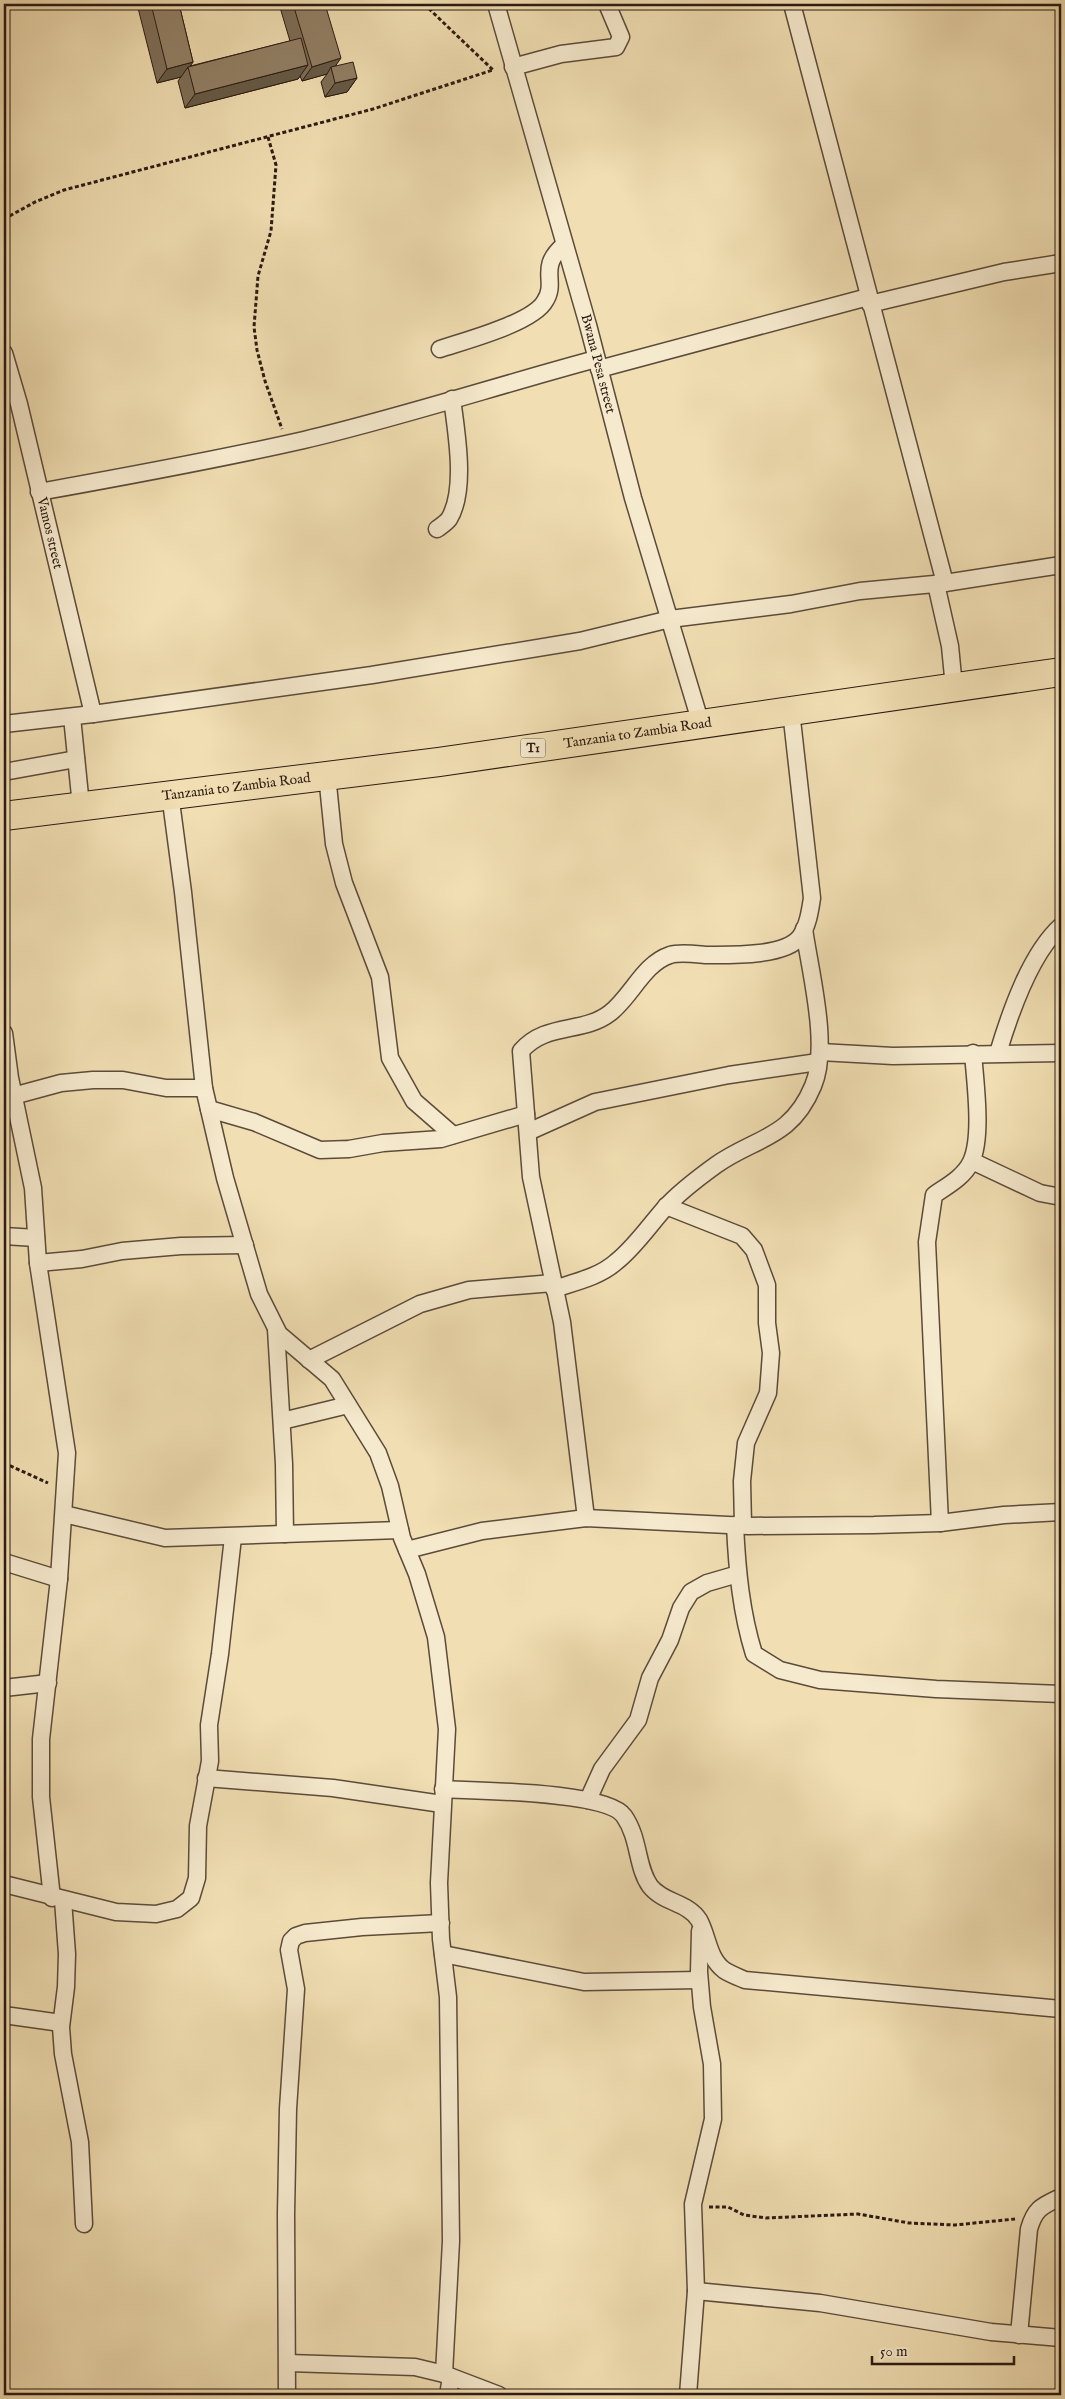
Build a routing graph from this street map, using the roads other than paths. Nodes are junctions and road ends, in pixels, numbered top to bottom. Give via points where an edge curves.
1 (496, 4) edge
2 (607, 4) edge
3 (792, 4) edge
4 (513, 67) junction
5 (564, 245) junction
6 (1061, 263) edge
7 (869, 300) junction
8 (440, 349) dead end
9 (4, 353) edge
10 (598, 364) junction
11 (452, 399) junction
12 (11, 405) edge
13 (40, 492) junction
14 (437, 530) dead end
15 (1061, 565) edge
16 (941, 584) junction
17 (670, 619) junction
18 (1061, 672) edge
19 (954, 688) junction
20 (791, 711) junction
21 (93, 714) junction
22 (72, 716) junction
23 (4, 724) edge
24 (701, 724) junction
25 (76, 759) junction
26 (4, 772) edge
27 (327, 775) junction
28 (170, 794) junction
29 (81, 806) junction
30 (4, 816) edge
31 (1061, 926) edge
32 (804, 929) junction
33 (4, 1033) edge
34 (973, 1053) junction
35 (998, 1053) junction
36 (1061, 1053) edge
37 (819, 1057) junction
38 (204, 1088) junction
39 (14, 1096) junction
40 (209, 1109) junction
41 (526, 1114) junction
42 (528, 1132) junction
43 (452, 1136) junction
44 (972, 1161) junction
45 (1061, 1197) edge
46 (666, 1206) junction
47 (4, 1236) edge
48 (36, 1238) junction
49 (245, 1245) junction
50 (38, 1263) junction
51 (554, 1286) junction
52 (276, 1329) junction
53 (309, 1360) junction
54 (348, 1404) junction
55 (282, 1421) junction
56 (1061, 1512) edge
57 (64, 1514) junction
58 (586, 1518) junction
59 (940, 1523) junction
60 (739, 1525) junction
61 (400, 1530) junction
62 (285, 1534) junction
63 (233, 1537) junction
64 (407, 1550) junction
65 (4, 1562) edge
66 (738, 1574) junction
67 (59, 1578) junction
68 (48, 1683) junction
69 (4, 1688) edge
70 (1061, 1694) edge
71 (206, 1778) junction
72 (443, 1797) junction
73 (588, 1800) junction
74 (4, 1884) edge
75 (57, 1899) junction
76 (441, 1923) junction
77 (701, 1927) junction
78 (443, 1954) junction
79 (699, 1980) junction
80 (1061, 2009) edge
81 (4, 2015) edge
82 (61, 2023) junction
83 (1061, 2197) edge
84 (84, 2224) dead end
85 (696, 2291) junction
86 (1019, 2335) junction
87 (1061, 2338) edge
88 (288, 2363) junction
89 (447, 2376) junction
90 (287, 2395) edge
91 (448, 2395) edge
92 (499, 2395) edge
93 (688, 2395) edge

1 - 4 street, Bwana Pesa street
2 - 4 street via 621,37 616,47 560,54
3 - 7 street
4 - 5 street, Bwana Pesa street
5 - 8 street via 549,262 549,290 541,306 523,319
5 - 10 street, Bwana Pesa street
6 - 7 street
7 - 10 street
7 - 16 street
9 - 12 street, Vamos street
10 - 11 street
10 - 17 street, Bwana Pesa street via 633,498
11 - 13 street via 287,443
11 - 14 street via 459,456 458,480 448,519
12 - 13 street, Vamos street
13 - 21 street, Vamos street
15 - 16 street
16 - 17 street via 860,591 791,604
16 - 19 street
17 - 21 street via 508,654
17 - 24 street, Bwana Pesa street
18 - 19 highway, Tanzania to Zambia Road / T1
19 - 20 highway, Tanzania to Zambia Road / T1
20 - 24 highway, Tanzania to Zambia Road / T1
20 - 32 street via 812,898
21 - 22 street
22 - 23 street
22 - 25 street
24 - 27 highway, Tanzania to Zambia Road / T1
25 - 26 street
25 - 29 street
27 - 28 highway, Tanzania to Zambia Road / T1
27 - 43 street via 334,844 344,883 380,977 390,1058 414,1101
28 - 29 highway, Tanzania to Zambia Road / T1
28 - 38 street
29 - 30 highway, Tanzania to Zambia Road / T1
31 - 35 street via 1051,935 1023,984
32 - 37 street via 817,1014
32 - 41 street via 788,948 724,955 672,955 655,962 610,1014 588,1024 548,1032 530,1040 521,1051
33 - 39 street
34 - 35 street
34 - 37 street
34 - 44 street via 977,1108
35 - 36 street
37 - 42 street via 595,1102
37 - 46 street via 814,1085 799,1111 777,1133 718,1163
38 - 39 street via 166,1088 123,1080 93,1080 61,1083
38 - 40 street
39 - 48 street via 33,1188
40 - 43 street via 254,1122 320,1150
40 - 49 street
41 - 42 street
41 - 43 street
42 - 51 street via 531,1177
44 - 45 street via 1040,1193
44 - 59 street via 962,1174 934,1195 927,1242
46 - 51 street via 616,1262 590,1278
46 - 60 street via 742,1236 754,1250 767,1285 771,1353 768,1393 746,1443
47 - 48 street
48 - 50 street
49 - 50 street via 122,1251 82,1260
49 - 52 street via 259,1294
50 - 57 street via 67,1453
51 - 53 street via 469,1290 420,1304
51 - 58 street via 562,1322
52 - 53 street
52 - 55 street
53 - 54 street via 332,1379
54 - 55 street
54 - 61 street via 378,1453
55 - 62 street
56 - 59 street
57 - 63 street via 165,1538
57 - 67 street
58 - 60 street
58 - 64 street via 482,1531
59 - 60 street
60 - 66 street
61 - 62 street
61 - 64 street
62 - 63 street
63 - 71 street via 209,1725 210,1761
64 - 72 street via 436,1637 447,1729
65 - 67 street
66 - 70 street via 745,1625 754,1654 780,1670 820,1680 936,1690
66 - 73 street via 691,1592 650,1678 638,1720 602,1769
67 - 68 street
68 - 69 street
68 - 75 street via 41,1739 41,1797
71 - 72 street
71 - 75 street via 198,1826 197,1878 191,1898 177,1909 156,1914 116,1912
72 - 73 street via 532,1794
72 - 76 street via 439,1864
73 - 77 street via 598,1801 623,1814 634,1833 644,1877 657,1895 690,1910
74 - 75 street
75 - 82 street via 67,1962
76 - 78 street
76 - 88 street via 305,1933 291,1941 289,1950 296,1989 288,2109
77 - 79 street
77 - 80 street via 714,1958 724,1970 745,1980
78 - 79 street via 584,1982
78 - 89 street via 448,1997 451,2242
79 - 85 street via 712,2064 713,2119 693,2207
81 - 82 street
82 - 84 street via 63,2054 80,2142
83 - 86 street via 1042,2206 1033,2216
85 - 86 street via 820,2303
85 - 93 street
86 - 87 street
88 - 89 street via 415,2367
88 - 90 street
89 - 91 street
89 - 92 street

